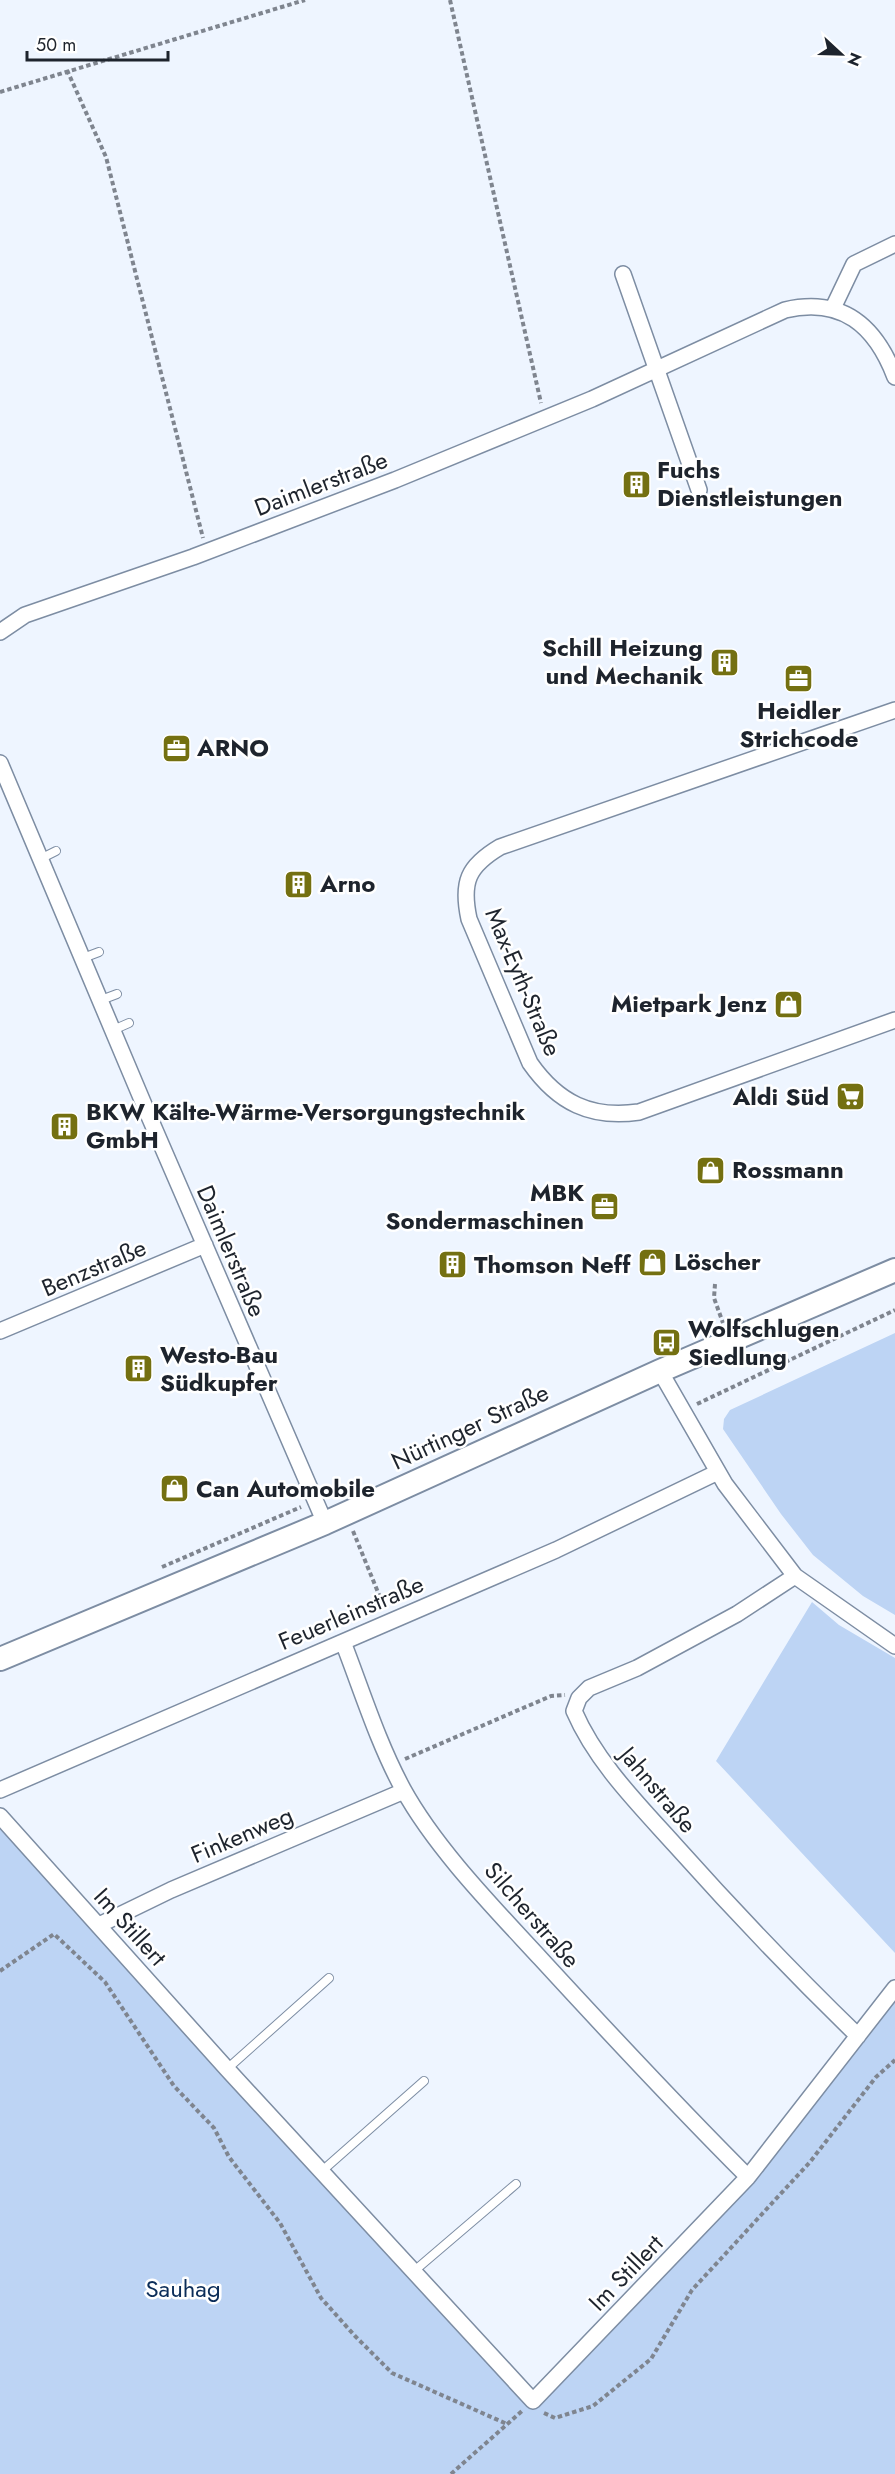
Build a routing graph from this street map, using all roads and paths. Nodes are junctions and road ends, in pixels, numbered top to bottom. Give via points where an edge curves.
1 (305, 0) edge
2 (450, 0) edge
3 (67, 70) junction
4 (0, 92) edge
5 (895, 244) edge
6 (623, 274) dead end
7 (833, 308) junction
8 (656, 369) junction
9 (895, 377) edge
10 (544, 418) junction
11 (699, 490) dead end
12 (207, 552) junction
13 (0, 632) edge
14 (895, 710) edge
15 (0, 763) edge
16 (56, 851) dead end
17 (40, 858) junction
18 (99, 952) dead end
19 (83, 958) junction
20 (117, 994) dead end
21 (101, 1000) junction
22 (895, 1020) edge
23 (129, 1023) dead end
24 (113, 1030) junction
25 (205, 1245) junction
26 (895, 1270) edge
27 (715, 1284) dead end
28 (895, 1310) edge
29 (722, 1319) dead end
30 (0, 1331) edge
31 (660, 1371) junction
32 (682, 1411) junction
33 (718, 1472) junction
34 (335, 1519) junction
35 (795, 1576) junction
36 (390, 1621) junction
37 (343, 1642) junction
38 (895, 1646) edge
39 (0, 1659) edge
40 (579, 1698) junction
41 (391, 1766) junction
42 (0, 1790) edge
43 (404, 1791) junction
44 (0, 1816) edge
45 (99, 1925) junction
46 (0, 1971) edge
47 (329, 1978) dead end
48 (895, 1988) edge
49 (858, 2036) junction
50 (895, 2060) edge
51 (227, 2069) junction
52 (424, 2081) dead end
53 (322, 2171) junction
54 (748, 2177) junction
55 (516, 2184) dead end
56 (413, 2272) junction
57 (536, 2410) dead end
58 (514, 2418) dead end
59 (507, 2424) junction
60 (451, 2474) edge

1 - 3 path
2 - 10 path
3 - 4 path
3 - 12 path via 106,158
5 - 7 street via 854,264
6 - 8 street
7 - 8 street, Daimlerstraße via 815,305 785,310
7 - 9 street, Daimlerstraße via 878,340
8 - 10 street, Daimlerstraße
8 - 11 street
10 - 12 street, Daimlerstraße
12 - 13 street, Daimlerstraße via 25,615
14 - 22 street, Max-Eyth-Straße via 500,847 481,858 472,869 465,900 468,919 530,1063 556,1092 596,1113 639,1112
15 - 17 street, Daimlerstraße
16 - 17 lane
17 - 19 street, Daimlerstraße
18 - 19 lane
19 - 21 street, Daimlerstraße
20 - 21 lane
21 - 24 street, Daimlerstraße
23 - 24 lane
24 - 25 street, Daimlerstraße
25 - 30 street, Benzstraße
25 - 34 street, Daimlerstraße
26 - 31 main road, Nürtinger Straße
27 - 29 path via 714,1298
28 - 32 path
31 - 32 street
31 - 34 main road, Nürtinger Straße
32 - 33 street
33 - 35 street
33 - 36 street, Feuerleinstraße via 556,1550
34 - 36 path
34 - 39 main road, Nürtinger Straße
35 - 38 street
35 - 40 street via 737,1614 637,1668 589,1688
36 - 37 street, Feuerleinstraße
37 - 41 street, Silcherstraße
37 - 42 street, Feuerleinstraße
40 - 41 path via 551,1696
40 - 49 street, Jahnstraße via 574,1711 582,1729 626,1790 774,1954
41 - 43 street, Silcherstraße
43 - 45 street, Finkenweg via 171,1890
43 - 54 street, Silcherstraße via 501,1916
44 - 45 street, Im Stillert
45 - 51 street, Im Stillert
46 - 59 path via 54,1934 105,1982 174,2086 214,2128 229,2157 280,2223 321,2298 355,2336 392,2373
47 - 51 lane
48 - 49 street
49 - 54 street, Im Stillert
50 - 57 path via 876,2077 802,2170 692,2290 651,2359 593,2406 555,2418
51 - 53 street, Im Stillert
52 - 53 lane
53 - 56 street, Im Stillert
54 - 56 street, Im Stillert via 532,2401
55 - 56 lane
58 - 59 path
59 - 60 path

